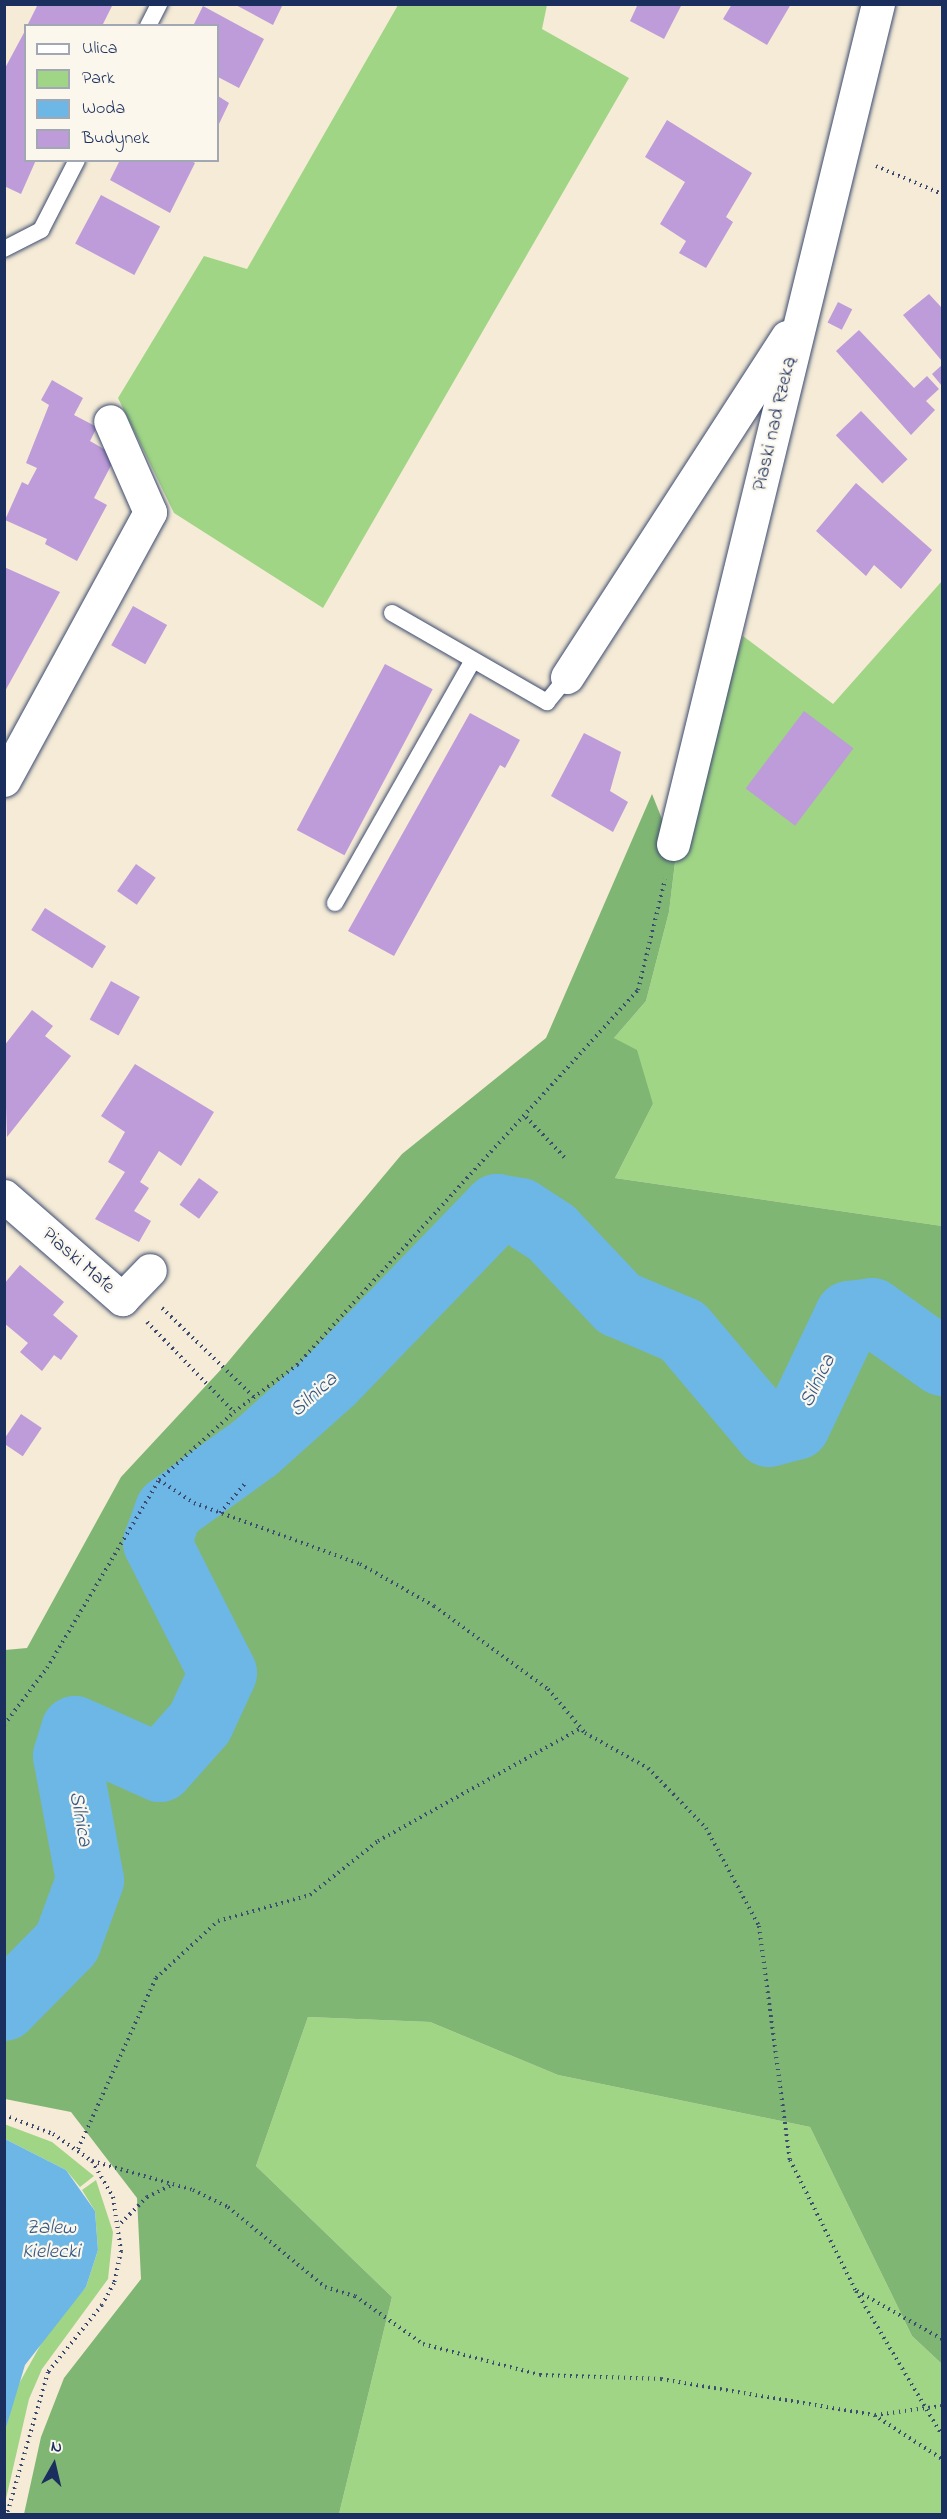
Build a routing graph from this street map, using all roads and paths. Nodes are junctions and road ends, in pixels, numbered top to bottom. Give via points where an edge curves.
1 (159, 4) edge
2 (878, 4) edge
3 (149, 24) edge
4 (840, 150) junction
5 (76, 162) edge
6 (942, 194) edge
7 (4, 249) edge
8 (800, 318) junction
9 (110, 421) dead end
10 (392, 613) dead end
11 (473, 660) junction
12 (567, 677) joint
13 (4, 780) edge
14 (673, 844) joint
15 (335, 903) dead end
16 (526, 1118) junction
17 (566, 1159) dead end
18 (4, 1196) edge
19 (136, 1285) junction
20 (255, 1398) junction
21 (234, 1412) junction
22 (159, 1480) junction
23 (247, 1481) dead end
24 (220, 1514) junction
25 (4, 1725) edge
26 (580, 1728) junction
27 (4, 2115) edge
28 (78, 2150) junction
29 (92, 2162) junction
30 (172, 2185) junction
31 (120, 2224) junction
32 (856, 2291) junction
33 (942, 2339) edge
34 (942, 2406) edge
35 (925, 2410) junction
36 (874, 2415) junction
37 (942, 2435) edge
38 (942, 2459) edge
39 (7, 2514) edge

1 - 3 lane
2 - 4 street, Piaski nad Rzeką
4 - 6 path
4 - 8 street, Piaski nad Rzeką
5 - 7 lane via 41,230
8 - 12 street
8 - 14 street, Piaski nad Rzeką
9 - 13 street via 150,512
10 - 11 lane
11 - 12 lane via 548,702
11 - 15 lane
14 - 16 path via 638,990
16 - 17 path
16 - 20 path via 297,1365
18 - 19 street, Piaski Małe
19 - 20 path
19 - 21 path via 192,1364
20 - 21 path
21 - 22 path
22 - 24 path via 194,1503
22 - 25 path via 46,1668
23 - 24 path
24 - 26 path via 360,1564 434,1606 548,1689
26 - 28 path via 378,1841 310,1895 218,1920 156,1978
26 - 32 path via 648,1768 706,1828 759,1926 790,2160
27 - 28 path
28 - 29 path
29 - 30 path
29 - 31 path via 113,2197
30 - 31 path via 147,2197
30 - 36 path via 228,2207 325,2287 355,2296 423,2344 460,2357 540,2375 661,2379
31 - 39 path via 114,2283 48,2372
32 - 33 path
32 - 35 path
34 - 35 path
35 - 36 path
35 - 37 path
36 - 38 path

